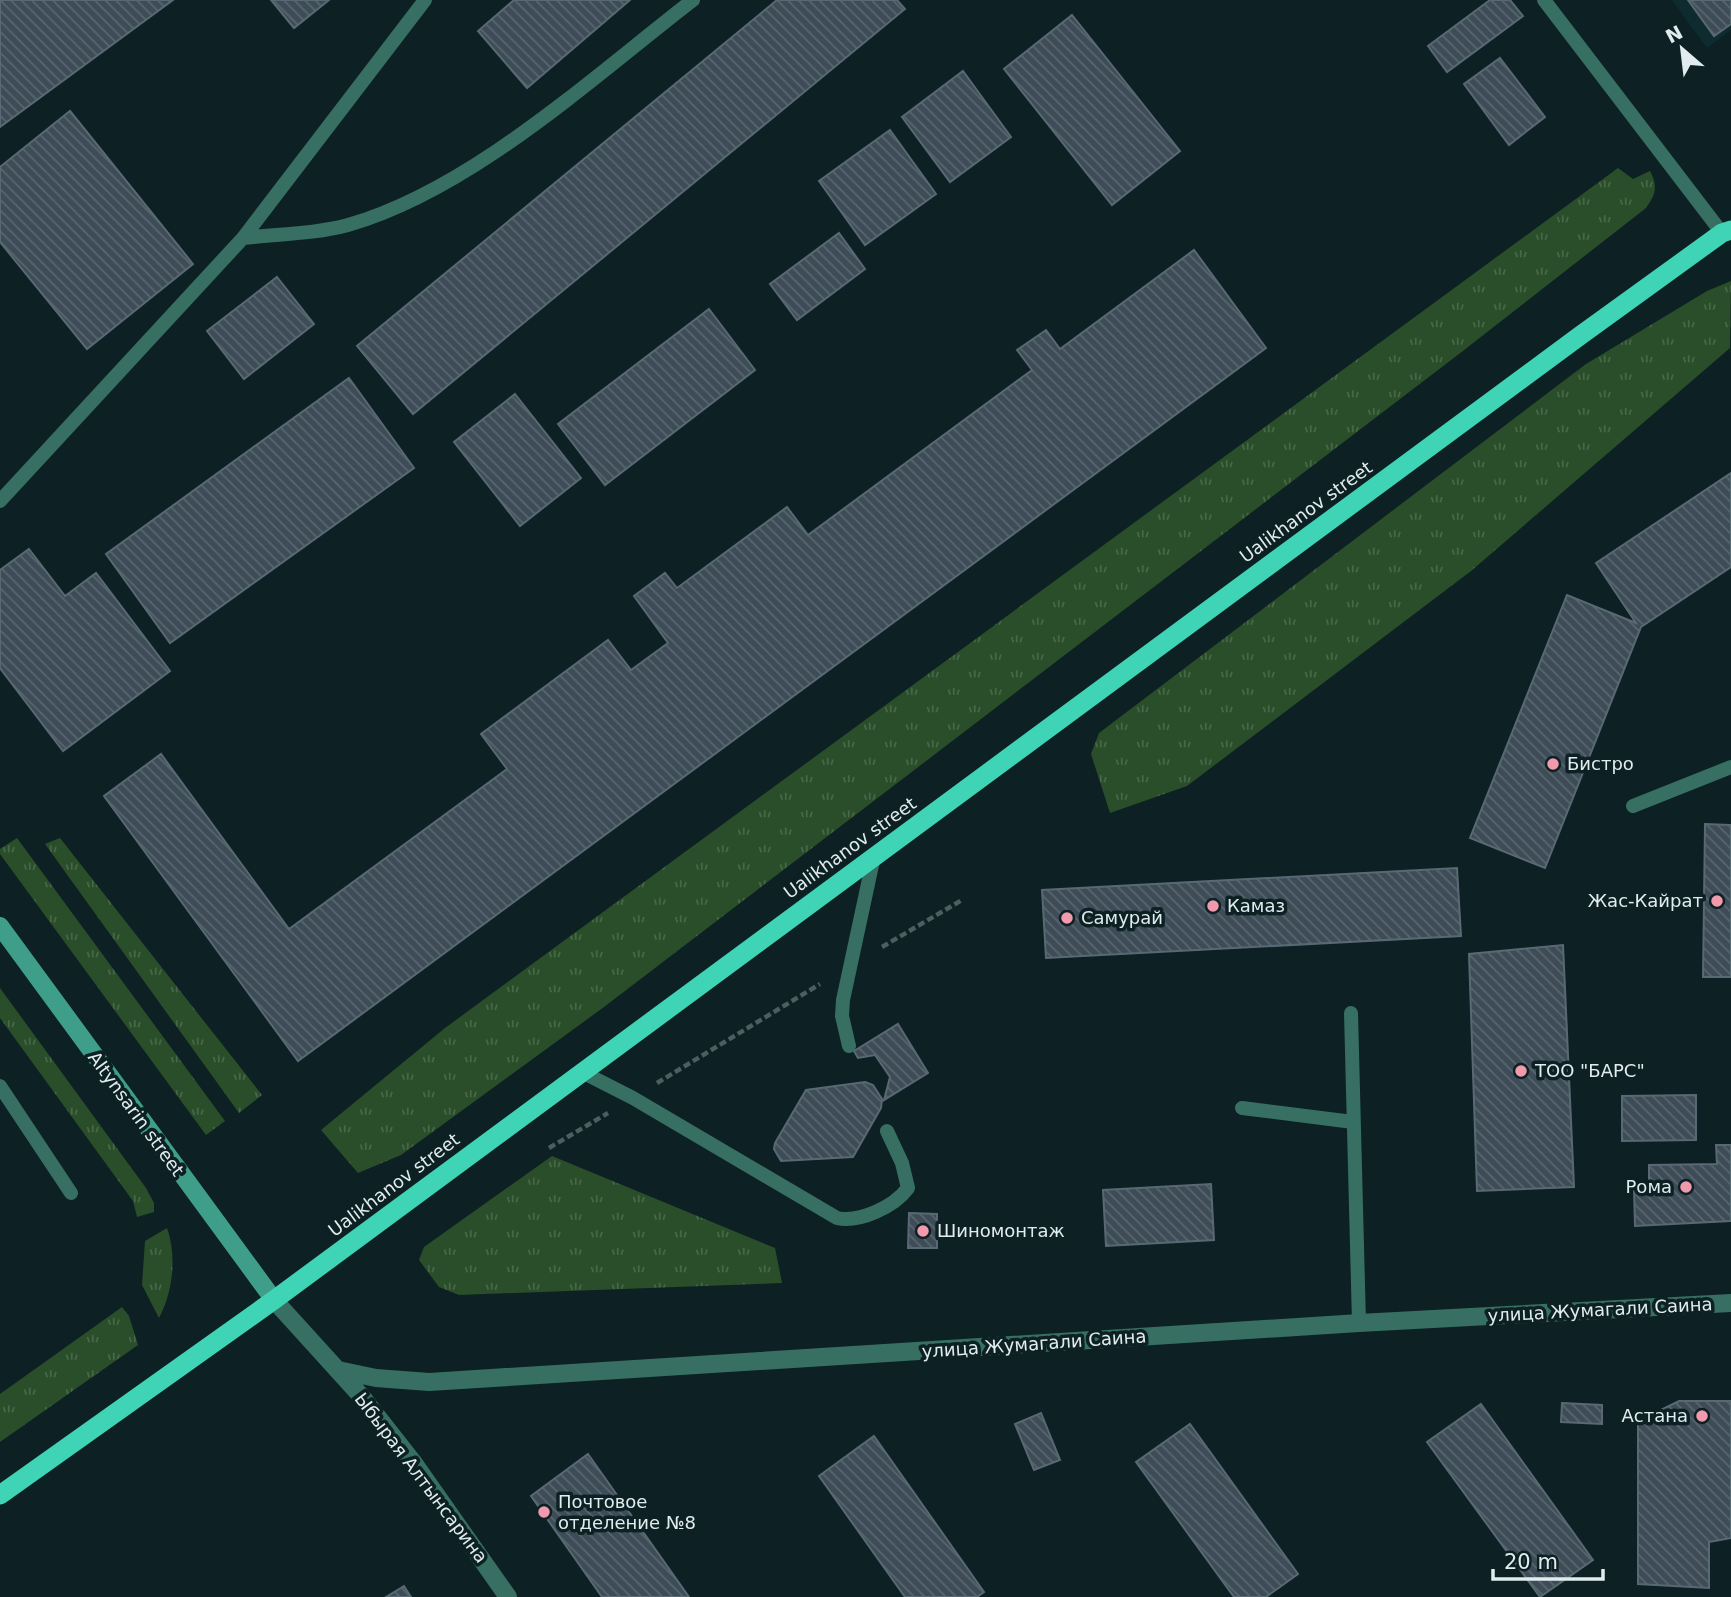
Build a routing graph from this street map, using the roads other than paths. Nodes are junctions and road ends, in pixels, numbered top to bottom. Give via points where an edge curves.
1 (425, 0) edge
2 (693, 0) edge
3 (1544, 0) edge
4 (1728, 230) edge
5 (243, 238) junction
6 (0, 501) edge
7 (1731, 767) edge
8 (1633, 806) dead end
9 (874, 856) junction
10 (0, 926) edge
11 (1351, 1013) dead end
12 (849, 1046) dead end
13 (582, 1072) junction
14 (0, 1086) edge
15 (1242, 1108) dead end
16 (1353, 1122) junction
17 (887, 1131) dead end
18 (71, 1193) dead end
19 (274, 1300) junction
20 (1731, 1303) edge
21 (1359, 1323) junction
22 (338, 1370) junction
23 (0, 1495) edge
24 (508, 1597) edge

1 - 5 lane
2 - 5 lane via 486,159 424,192 348,225
3 - 4 lane
4 - 9 highway, Ualikhanov street
5 - 6 lane
7 - 8 lane
9 - 12 lane via 842,1016
9 - 13 highway, Ualikhanov street
10 - 19 main road, Altynsarin street
11 - 16 lane
13 - 17 lane via 828,1214 846,1220 889,1204 908,1188
13 - 19 highway, Ualikhanov street
14 - 18 lane
15 - 16 lane
16 - 21 lane
19 - 22 street, Ыбырая Алтынсарина
19 - 23 highway, Ualikhanov street
20 - 21 street, улица Жумагали Саина
21 - 22 street, улица Жумагали Саина via 429,1382
22 - 24 street, Ыбырая Алтынсарина via 414,1462

